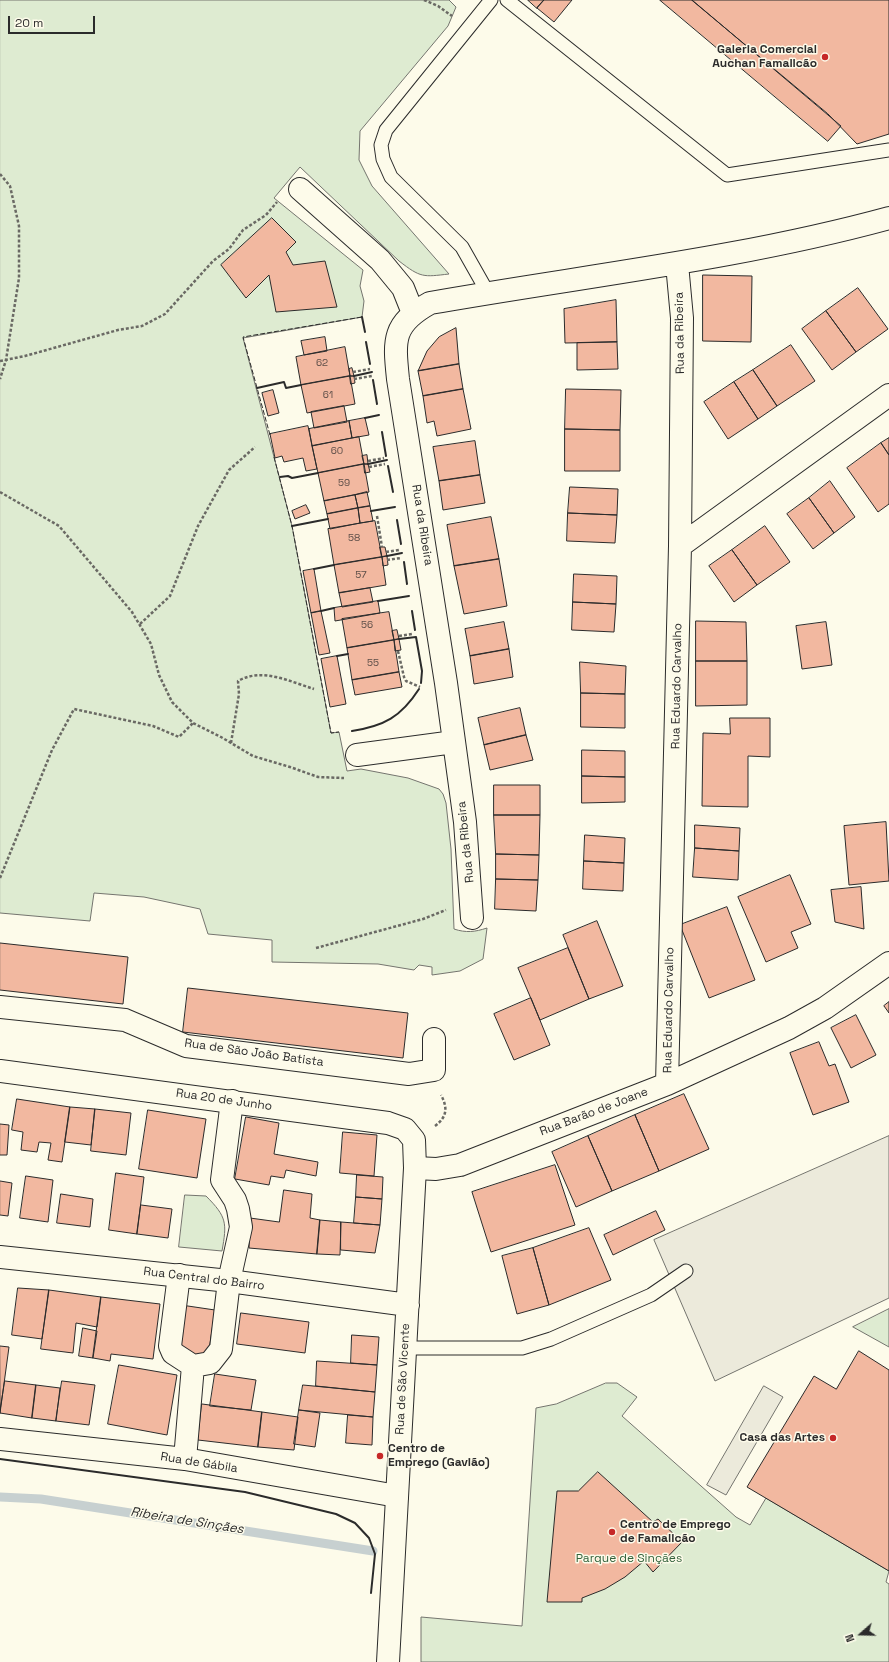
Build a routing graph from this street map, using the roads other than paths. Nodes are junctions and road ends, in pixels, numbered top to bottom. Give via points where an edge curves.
1 (491, 0) edge
2 (508, 0) edge
3 (889, 150) edge
4 (300, 189) road end
5 (889, 218) edge
6 (677, 264) junction
7 (488, 293) junction
8 (413, 312) junction
9 (889, 395) edge
10 (680, 546) junction
11 (454, 742) junction
12 (356, 755) dead end
13 (472, 909) road end
14 (889, 963) edge
15 (0, 1007) edge
16 (434, 1039) dead end
17 (0, 1071) edge
18 (667, 1084) junction
19 (232, 1101) junction
20 (415, 1168) junction
21 (0, 1257) edge
22 (686, 1271) dead end
23 (179, 1275) junction
24 (229, 1281) junction
25 (408, 1305) junction
26 (405, 1348) junction
27 (193, 1366) junction
28 (0, 1439) edge
29 (185, 1459) junction
30 (397, 1496) junction
31 (388, 1662) edge

1 - 7 lane via 386,130 381,145 383,159 391,177 462,247
2 - 3 lane via 727,175
4 - 8 street via 380,260 403,288
5 - 6 street, Rua da Ribeira via 841,231
6 - 7 street, Rua da Ribeira
6 - 10 street, Rua da Ribeira via 682,318
7 - 8 street, Rua da Ribeira via 430,303
8 - 11 street, Rua da Ribeira via 399,332 396,353 398,379 434,598
9 - 10 street
10 - 18 street, Rua Eduardo Carvalho
11 - 12 street
11 - 13 street, Rua da Ribeira via 465,822
14 - 18 street, Rua Barão de Joane via 825,1008 789,1028
15 - 16 street, Rua de São João Batista via 125,1020 186,1046 409,1074 434,1070
17 - 19 street, Rua 20 de Junho
18 - 20 street, Rua Barão de Joane via 460,1165
19 - 20 street, Rua 20 de Junho via 388,1123 405,1129 414,1140
19 - 24 street via 222,1180 235,1200 241,1227
20 - 25 street, Rua de São Vicente
21 - 23 street, Rua Central do Bairro
22 - 26 lane via 651,1295 551,1339 522,1348
23 - 24 street, Rua Central do Bairro
23 - 27 street via 170,1346 173,1354
24 - 25 street, Rua Central do Bairro
24 - 27 street via 221,1349 210,1363
25 - 26 street, Rua de São Vicente
26 - 30 street, Rua de São Vicente
27 - 29 street
28 - 29 street, Rua de Gábila
29 - 30 street, Rua de Gábila
30 - 31 street, Rua de São Vicente

